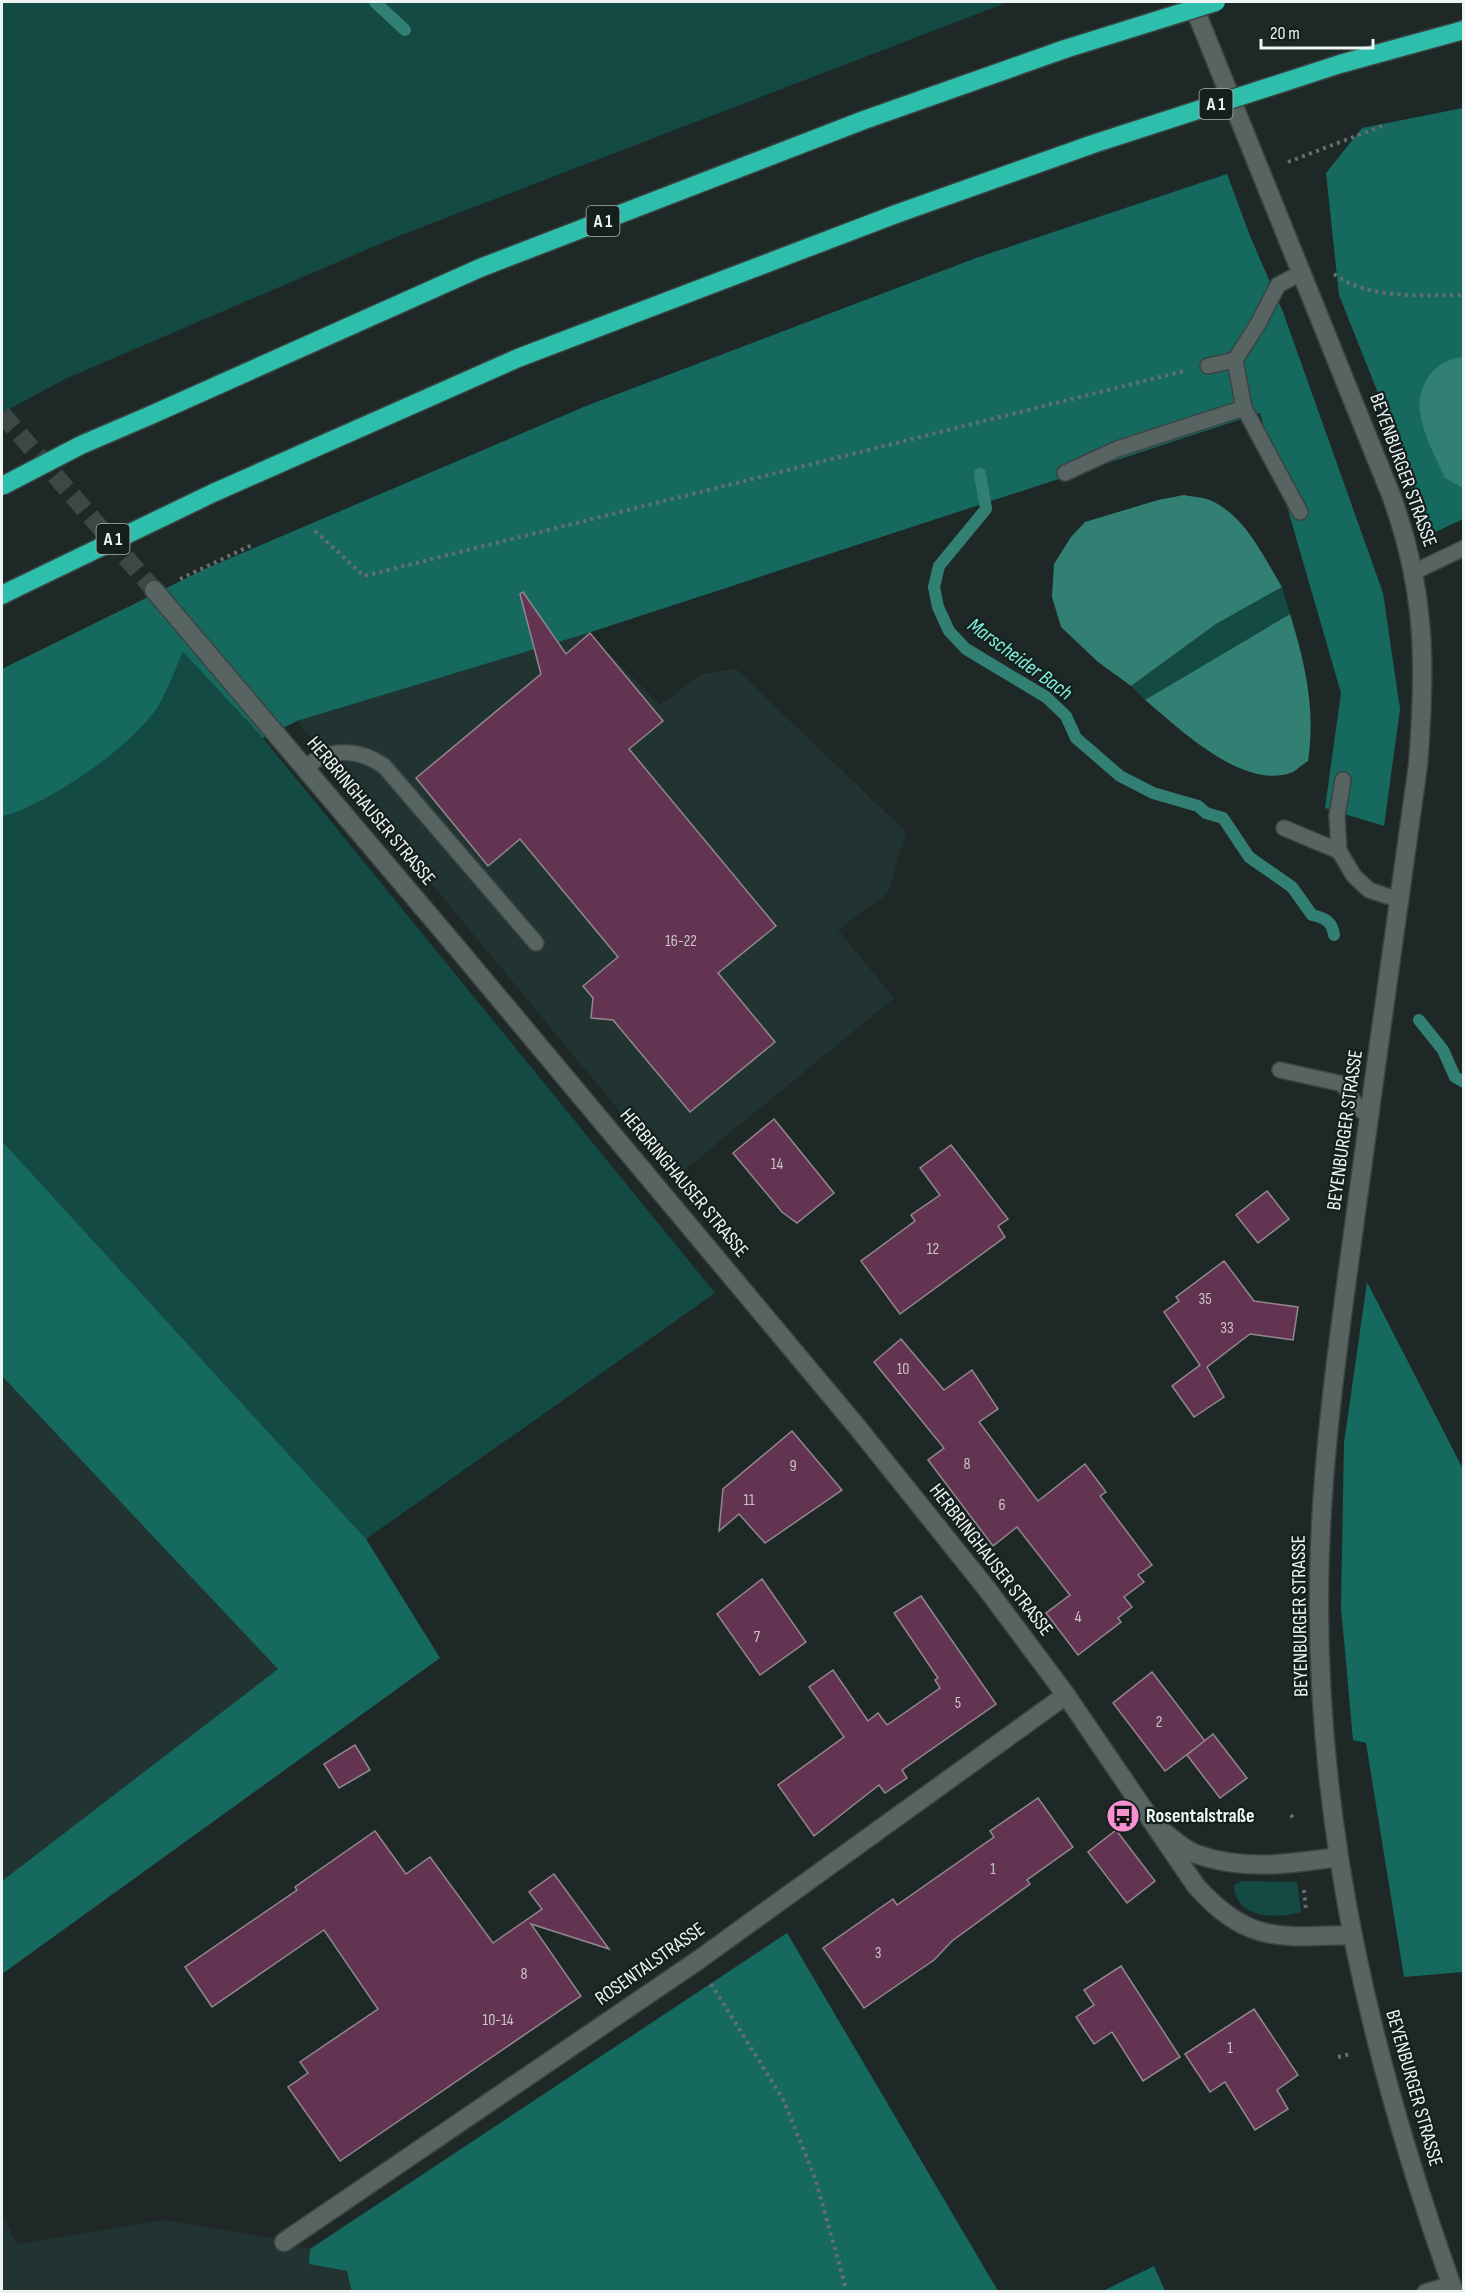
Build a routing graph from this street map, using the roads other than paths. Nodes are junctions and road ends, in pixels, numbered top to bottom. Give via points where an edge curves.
1 (1192, 2) edge
2 (1216, 2) edge
3 (1464, 30) edge
4 (1301, 273) junction
5 (1235, 360) junction
6 (1208, 366) dead end
7 (1244, 408) junction
8 (1065, 473) dead end
9 (2, 486) edge
10 (1300, 512) dead end
11 (1464, 548) edge
12 (1414, 572) junction
13 (154, 590) tunnel mouth
14 (8, 591) edge
15 (305, 767) junction
16 (1343, 780) dead end
17 (1284, 828) dead end
18 (1339, 851) junction
19 (1399, 900) junction
20 (536, 943) dead end
21 (1280, 1070) dead end
22 (1370, 1117) junction
23 (1066, 1695) junction
24 (1154, 1824) junction
25 (1338, 1857) junction
26 (1352, 1935) junction
27 (284, 2242) dead end
28 (1453, 2288) edge
29 (1425, 2292) edge

1 - 4 street, BEYENBURGER STRASSE
2 - 9 highway, A 1, bridge via 1065,49 864,120 480,268 81,445
3 - 14 highway, A 1, bridge via 1340,64 1092,144 518,358 213,493
4 - 5 lane via 1278,285
4 - 12 street, BEYENBURGER STRASSE via 1391,495
5 - 6 lane
5 - 7 lane
7 - 8 lane via 1117,450
7 - 10 lane
11 - 12 lane
12 - 19 street, BEYENBURGER STRASSE via 1423,636 1424,687 1418,765
13 - 15 street, HERBRINGHAUSER STRASSE
15 - 20 lane via 319,757 342,752 371,757 384,766
15 - 23 street, HERBRINGHAUSER STRASSE via 814,1374 987,1589
16 - 18 lane via 1337,816
17 - 18 lane
18 - 19 lane via 1354,876 1369,890
19 - 22 street, BEYENBURGER STRASSE
21 - 22 lane via 1343,1084 1356,1105
22 - 25 street, BEYENBURGER STRASSE via 1336,1356 1321,1519 1319,1613 1329,1785
23 - 24 street, HERBRINGHAUSER STRASSE
23 - 27 street, ROSENTALSTRASSE via 697,1961
24 - 25 street, HERBRINGHAUSER STRASSE via 1193,1854 1230,1862 1265,1866
24 - 26 street, HERBRINGHAUSER STRASSE via 1196,1886 1238,1924 1263,1933 1289,1936
25 - 26 street, BEYENBURGER STRASSE
26 - 28 street, BEYENBURGER STRASSE via 1386,2081
28 - 29 lane

